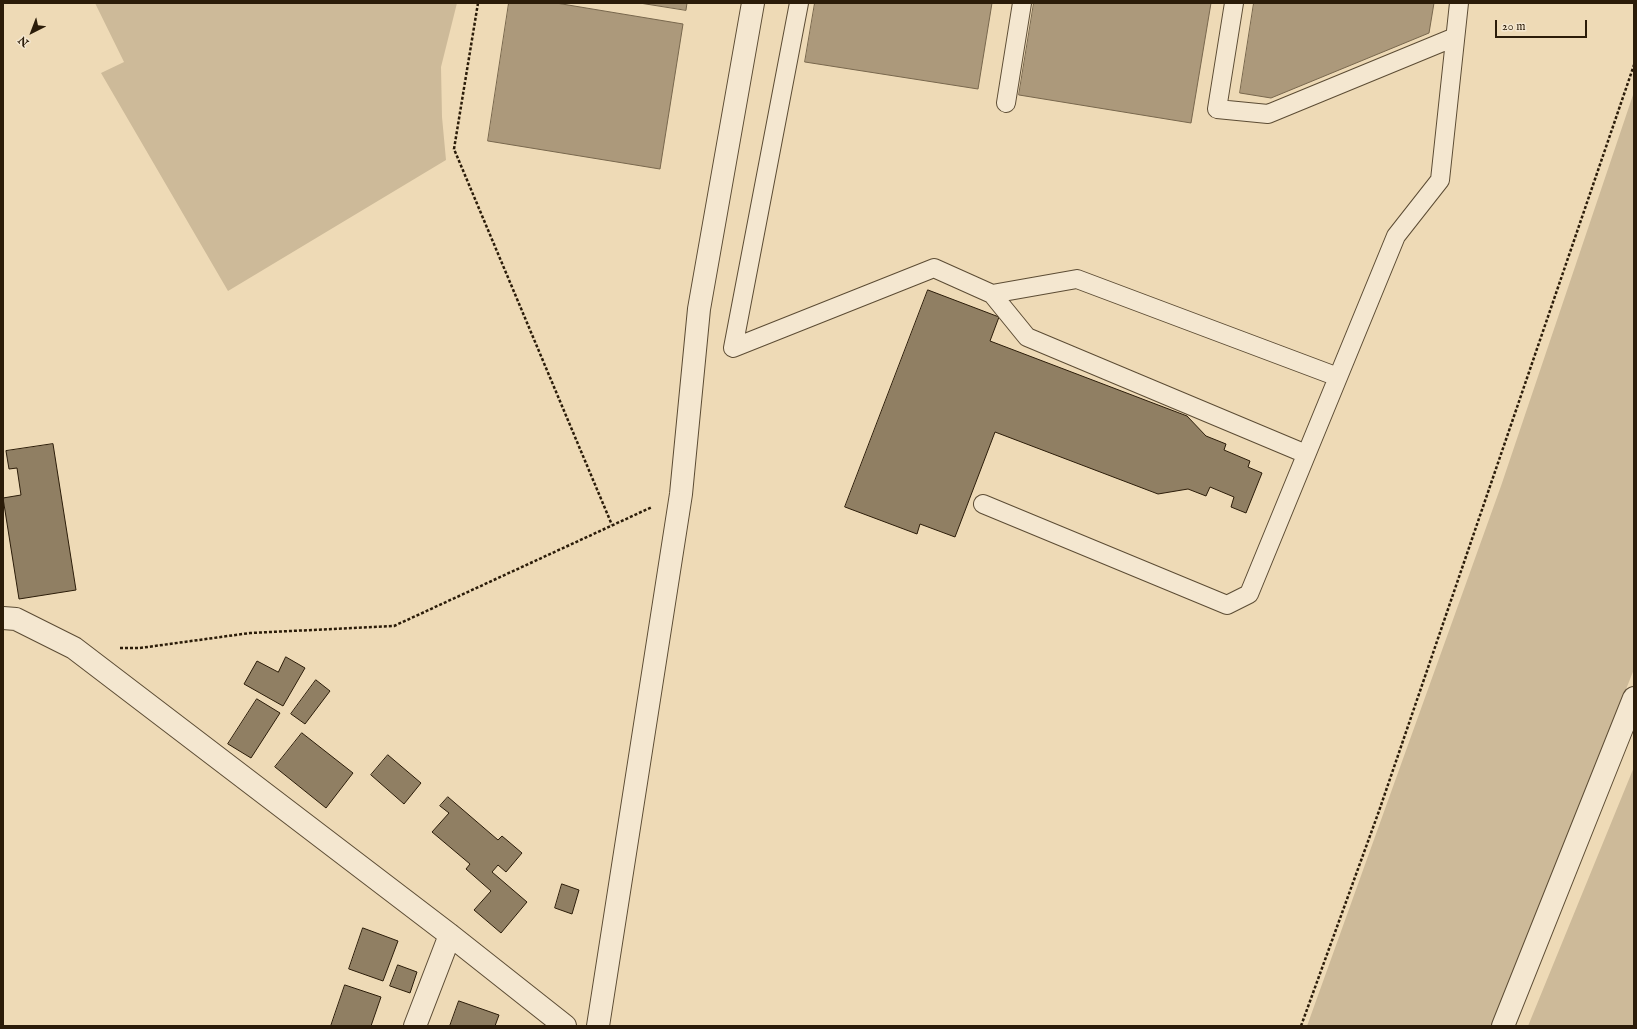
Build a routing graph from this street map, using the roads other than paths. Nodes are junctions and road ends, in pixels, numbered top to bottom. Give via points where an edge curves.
1 (753, 3) edge
2 (799, 3) edge
3 (1022, 3) edge
4 (1234, 3) edge
5 (1459, 3) edge
6 (1455, 37) junction
7 (1006, 103) dead end
8 (992, 294) junction
9 (1338, 377) junction
10 (1306, 454) junction
11 (984, 504) dead end
12 (3, 618) edge
13 (1634, 698) edge
14 (450, 935) junction
15 (415, 1026) edge
16 (565, 1026) edge
17 (598, 1026) edge
18 (1503, 1026) edge

1 - 17 street via 699,309 681,494
2 - 8 lane via 733,348 934,268
3 - 7 lane
4 - 6 lane via 1217,109 1268,114
5 - 6 lane
6 - 9 lane via 1440,180 1396,236
8 - 9 lane via 1077,279
8 - 10 lane via 1027,337
9 - 10 lane
10 - 11 lane via 1248,594 1227,606
12 - 14 street via 16,619 74,648
13 - 18 street
14 - 15 street
14 - 16 street

